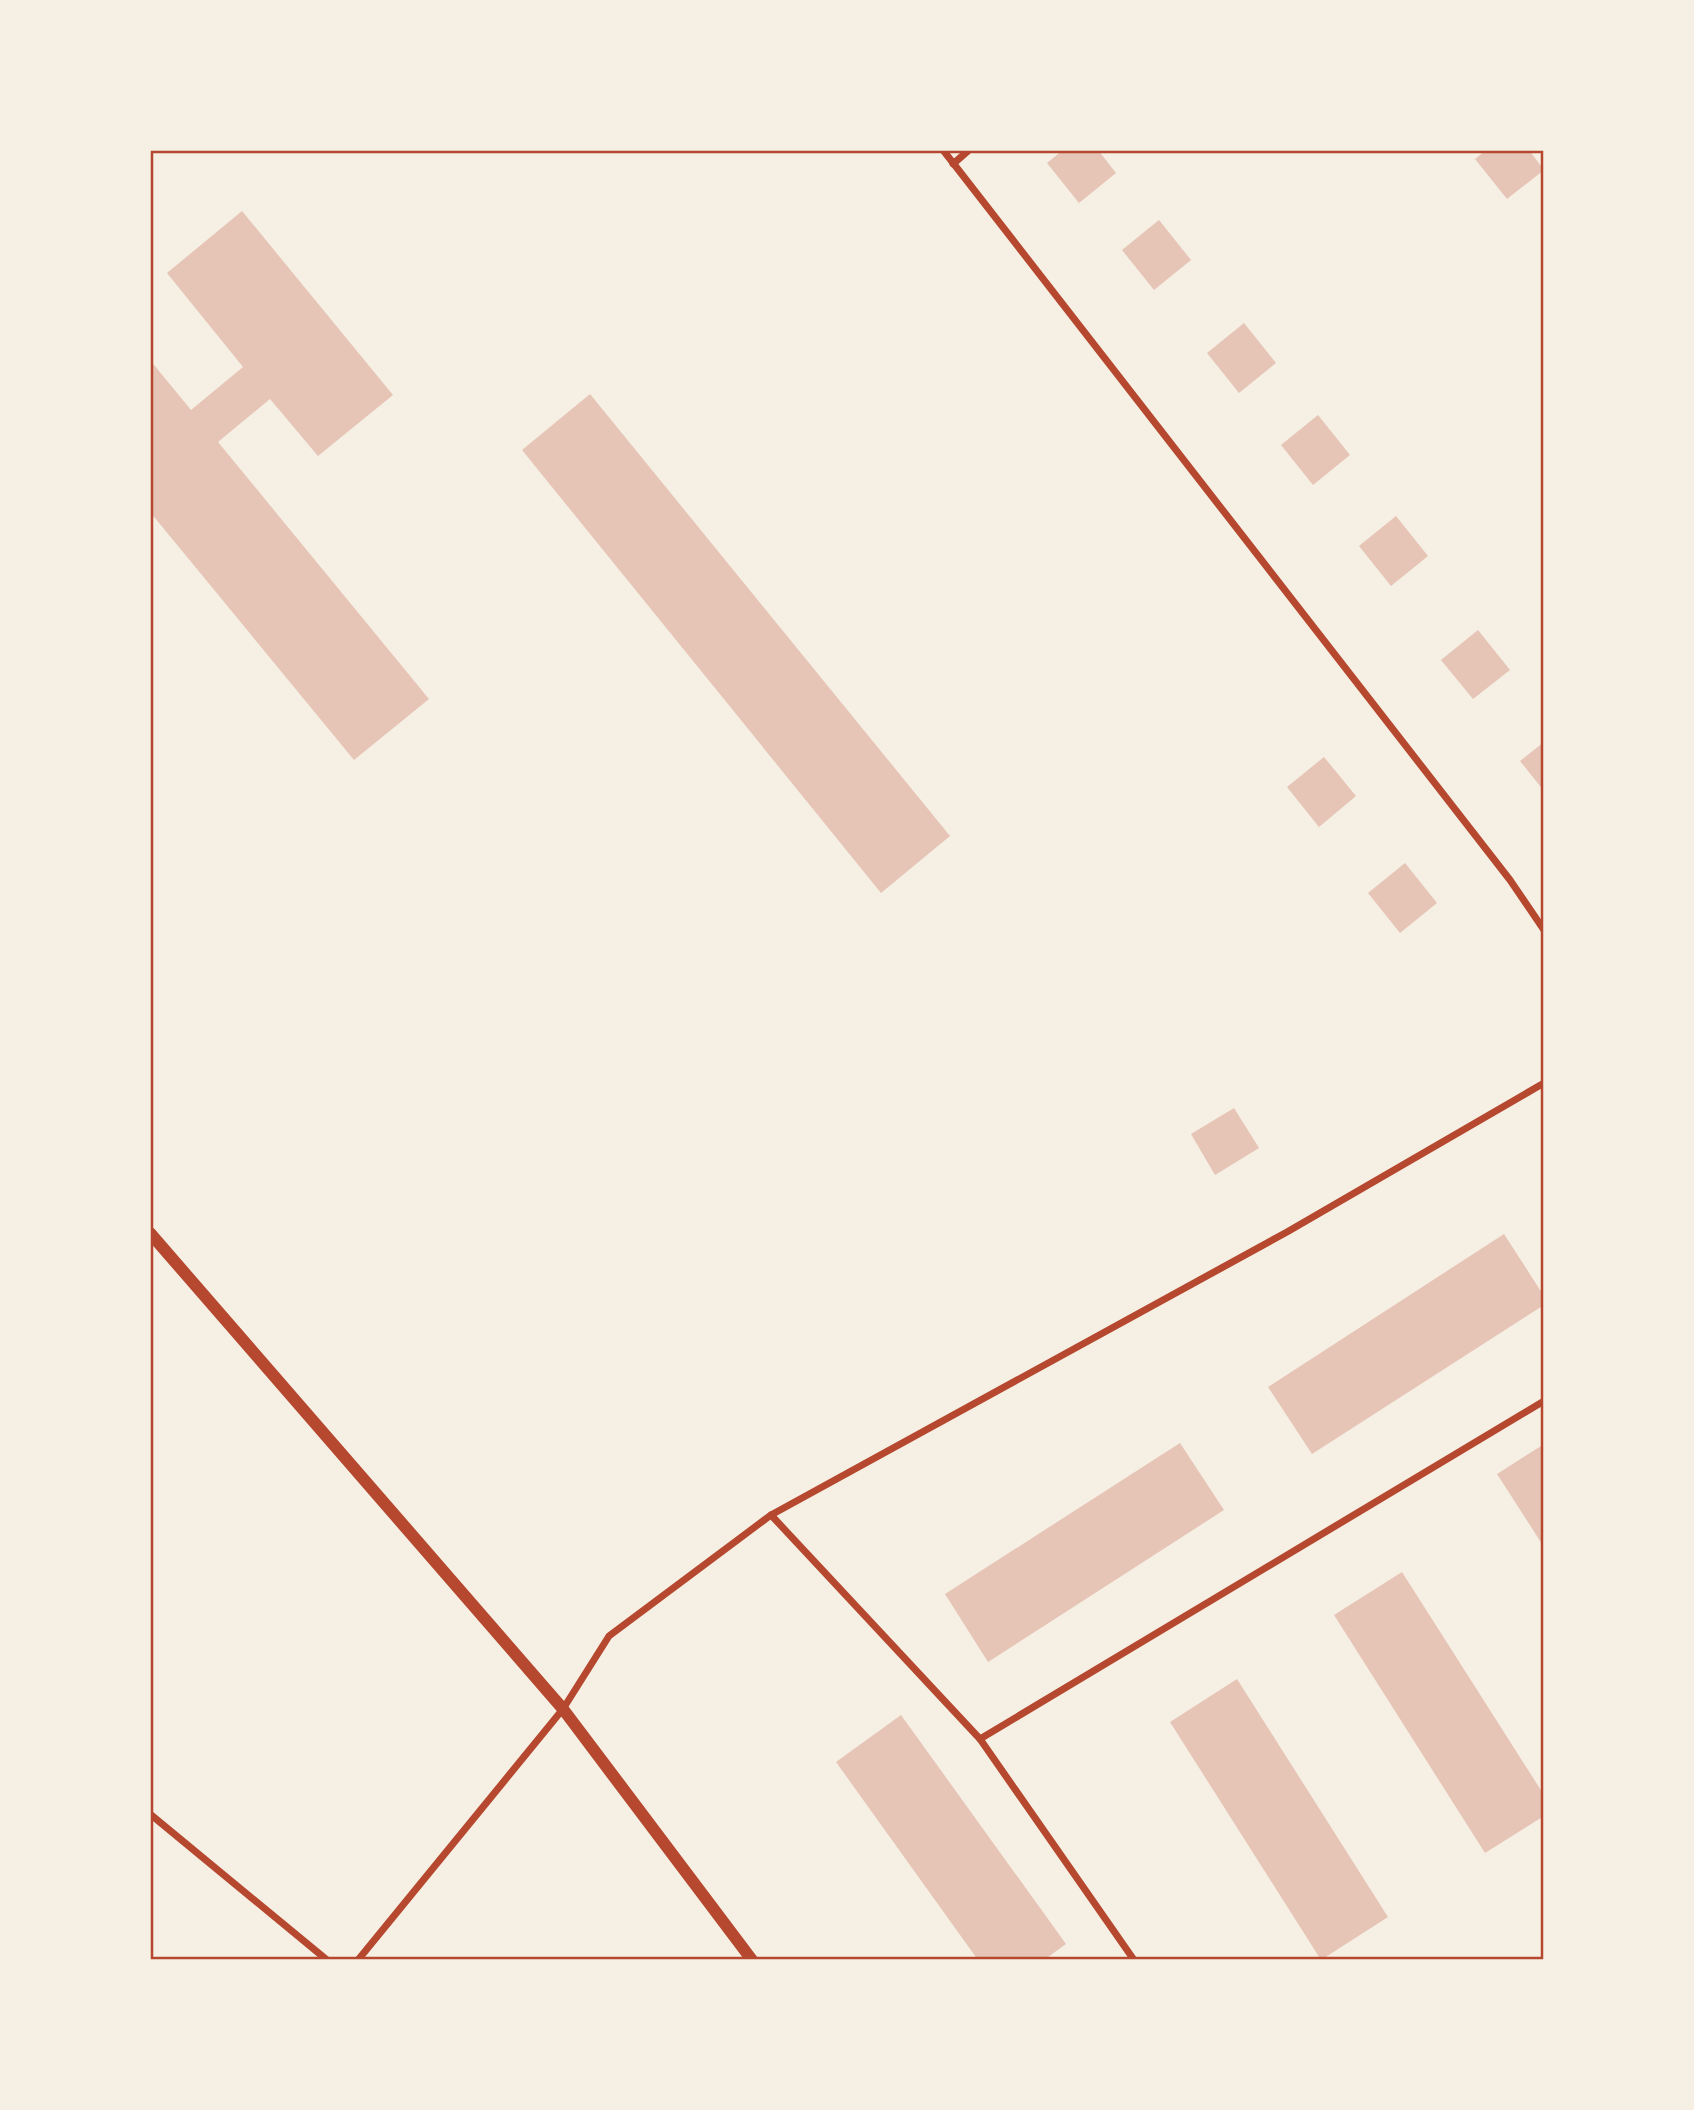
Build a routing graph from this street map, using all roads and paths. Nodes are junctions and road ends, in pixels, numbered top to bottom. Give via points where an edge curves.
1 (943, 150) edge
2 (969, 150) edge
3 (953, 164) junction
4 (1544, 930) edge
5 (1544, 1083) edge
6 (150, 1233) edge
7 (1544, 1401) edge
8 (771, 1515) junction
9 (563, 1710) junction
10 (980, 1739) junction
11 (150, 1814) edge
12 (327, 1959) edge
13 (358, 1959) edge
14 (752, 1959) edge
15 (1134, 1959) edge

1 - 3 street
2 - 3 street
3 - 4 street via 1510,880
5 - 8 street via 1287,1232
6 - 9 street
7 - 10 street
8 - 9 street via 608,1636
8 - 10 street
9 - 13 street
9 - 14 street
10 - 15 street
11 - 12 street

